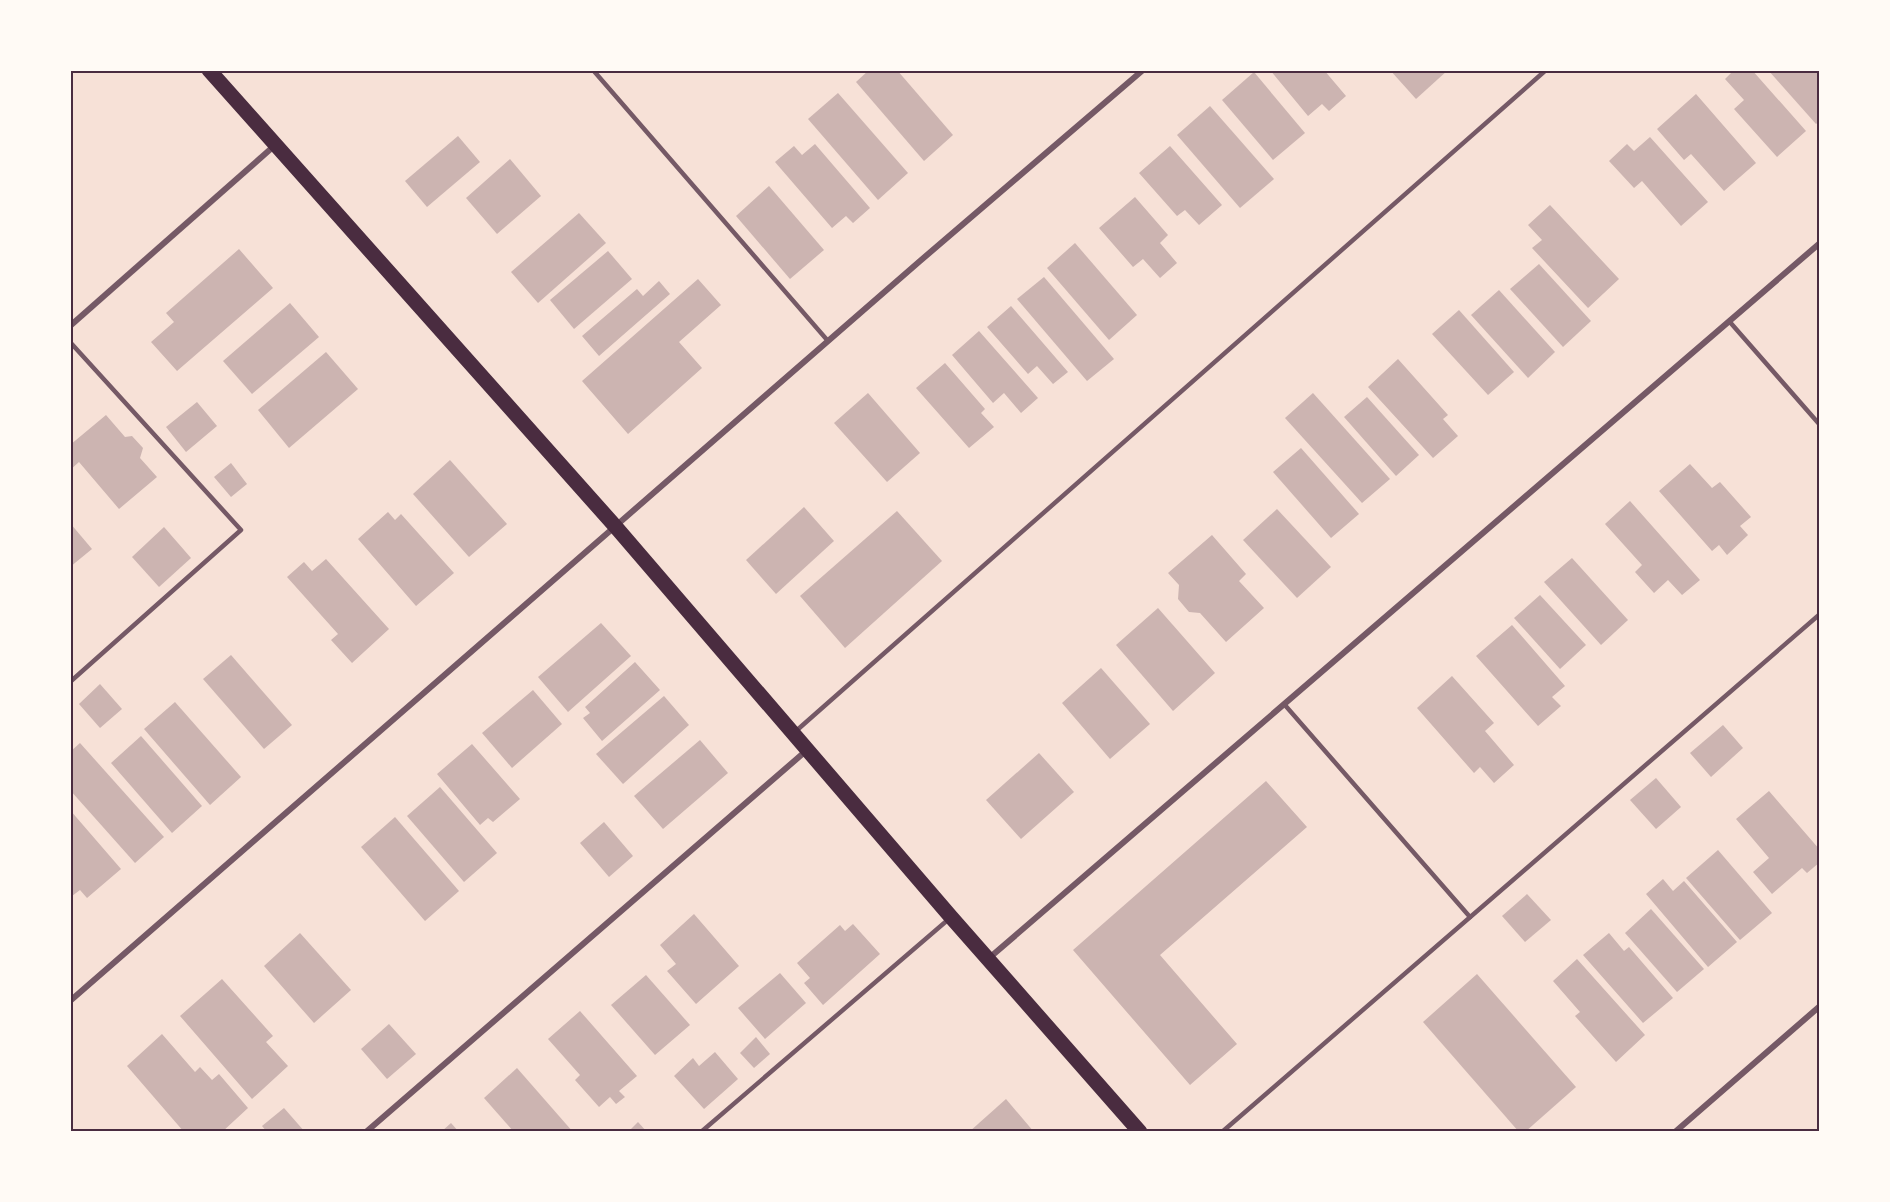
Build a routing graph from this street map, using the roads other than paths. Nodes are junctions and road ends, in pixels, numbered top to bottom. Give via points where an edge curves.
1 (209, 70) edge
2 (593, 70) edge
3 (1143, 70) edge
4 (1546, 70) edge
5 (274, 146) junction
6 (1820, 243) edge
7 (1729, 321) junction
8 (70, 326) edge
9 (828, 341) junction
10 (70, 342) edge
11 (1820, 425) edge
12 (615, 526) junction
13 (1820, 614) edge
14 (70, 682) edge
15 (1284, 704) junction
16 (793, 733) junction
17 (807, 750) junction
18 (951, 917) junction
19 (1470, 917) junction
20 (987, 959) junction
21 (70, 1001) edge
22 (1820, 1006) edge
23 (1135, 1130) edge
24 (366, 1131) edge
25 (701, 1131) edge
26 (1222, 1131) edge
27 (1675, 1131) edge

1 - 5 main road
2 - 9 lane
3 - 9 street
4 - 16 lane
5 - 8 street
5 - 12 main road
6 - 7 street
7 - 11 lane
7 - 15 street
9 - 12 street
10 - 14 lane via 241,530
12 - 16 main road
12 - 21 street
13 - 19 lane
15 - 19 lane
15 - 20 street
16 - 17 main road
17 - 18 main road
17 - 24 street
18 - 20 main road
18 - 25 lane
19 - 26 lane
20 - 23 main road
22 - 27 street

